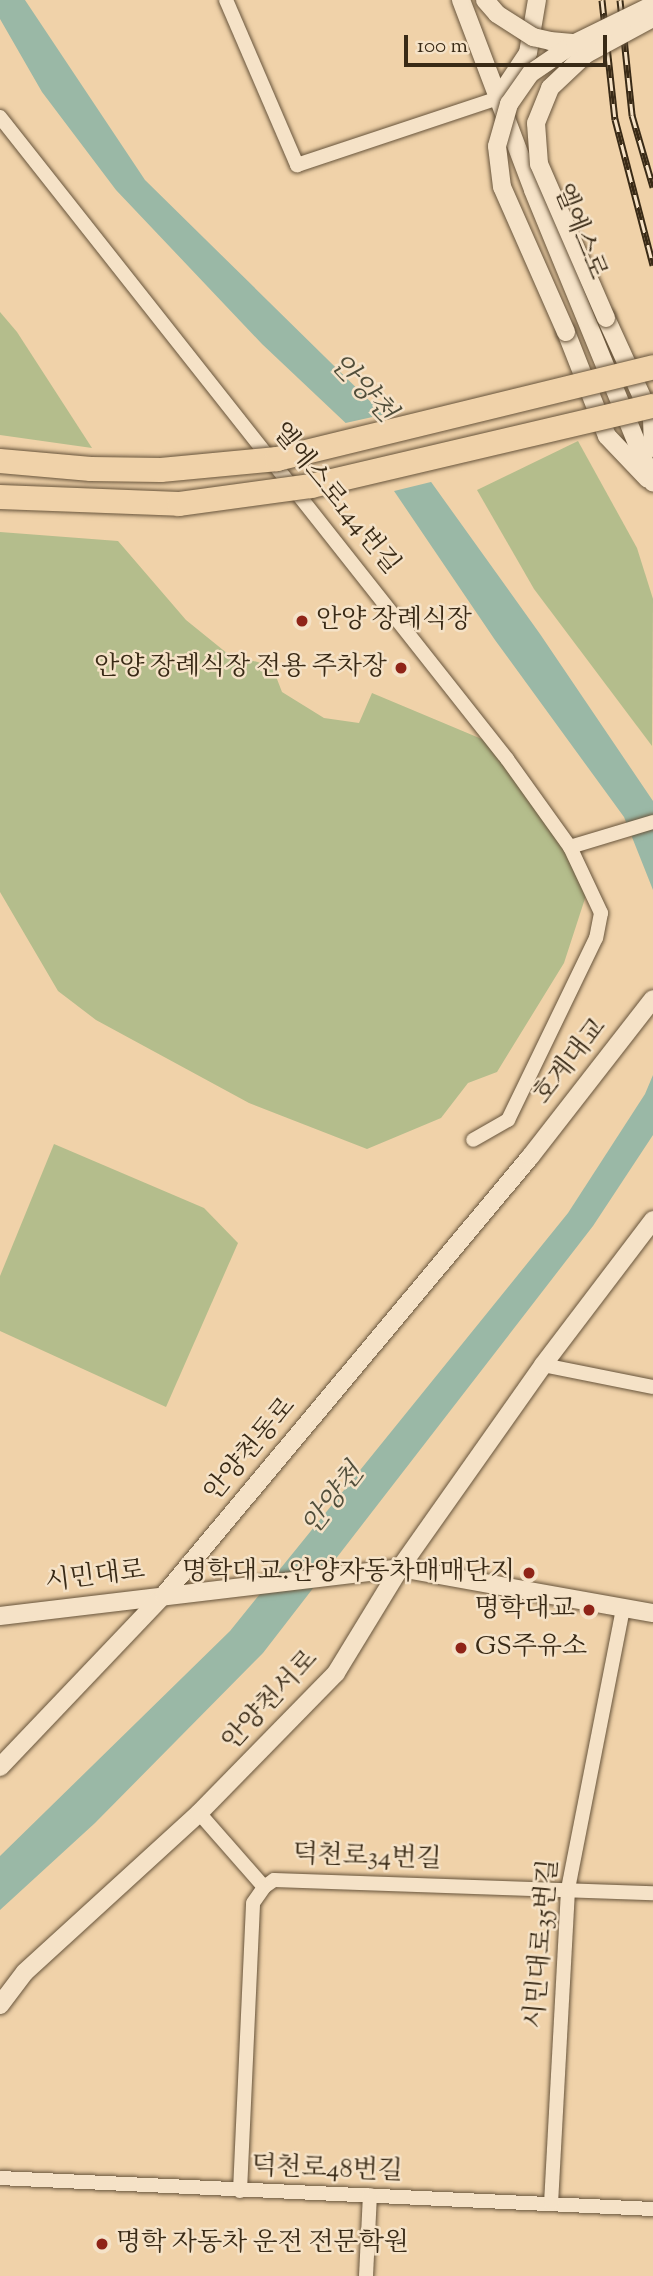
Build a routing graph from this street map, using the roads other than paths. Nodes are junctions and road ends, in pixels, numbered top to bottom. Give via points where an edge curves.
1 (226, 0) edge
2 (461, 0) edge
3 (485, 0) edge
4 (537, 0) edge
5 (653, 5) edge
6 (653, 18) edge
7 (575, 43) junction
8 (498, 98) junction
9 (0, 117) edge
10 (653, 367) edge
11 (653, 406) edge
12 (653, 448) edge
13 (0, 461) edge
14 (653, 484) edge
15 (0, 497) edge
16 (653, 822) edge
17 (577, 845) junction
18 (653, 999) edge
19 (473, 1140) dead end
20 (530, 1157) joint
21 (653, 1220) edge
22 (543, 1365) junction
23 (653, 1387) edge
24 (400, 1568) junction
25 (164, 1595) junction
26 (624, 1608) junction
27 (653, 1613) edge
28 (0, 1616) edge
29 (0, 1767) edge
30 (199, 1813) junction
31 (264, 1886) junction
32 (568, 1889) junction
33 (653, 1893) edge
34 (0, 2005) edge
35 (0, 2178) edge
36 (240, 2191) junction
37 (370, 2195) junction
38 (551, 2204) junction
39 (653, 2209) edge
40 (366, 2276) edge

1 - 8 street via 297,165
2 - 8 street, 엘에스로
3 - 7 street, bridge via 497,15 533,37
4 - 8 street via 528,53
5 - 7 street, bridge
6 - 12 street, bridge via 586,54 550,88 536,123 539,164 652,419
7 - 14 street, bridge via 531,73 509,104 497,146 502,187 607,436
8 - 14 street, 엘에스로
9 - 17 street, 엘에스로144번길
10 - 13 highway, bridge via 277,459 161,470
11 - 15 highway, bridge via 311,486 179,504
16 - 17 street
17 - 19 street, 엘에스로144번길 via 601,913 596,938 508,1120
18 - 20 street, 호계대교
20 - 25 street, 안양천동로
21 - 22 street, 안양천서로
22 - 23 street
22 - 24 street, 안양천서로
24 - 25 street, 시민대로
24 - 26 street
24 - 30 street, 안양천서로 via 330,1681
25 - 28 street, 시민대로
25 - 29 street, 안양천동로
26 - 27 street
26 - 32 street, 시민대로35번길
30 - 31 street
30 - 34 street, 안양천서로 via 25,1972
31 - 32 street, 덕천로34번길 via 274,1880
31 - 36 street, 덕천로34번길 via 253,1903
32 - 33 street, 덕천로34번길
32 - 38 street, 시민대로35번길
35 - 36 street, 덕천로48번길
36 - 37 street, 덕천로48번길
37 - 38 street, 덕천로48번길
37 - 40 street
38 - 39 street, 덕천로48번길

